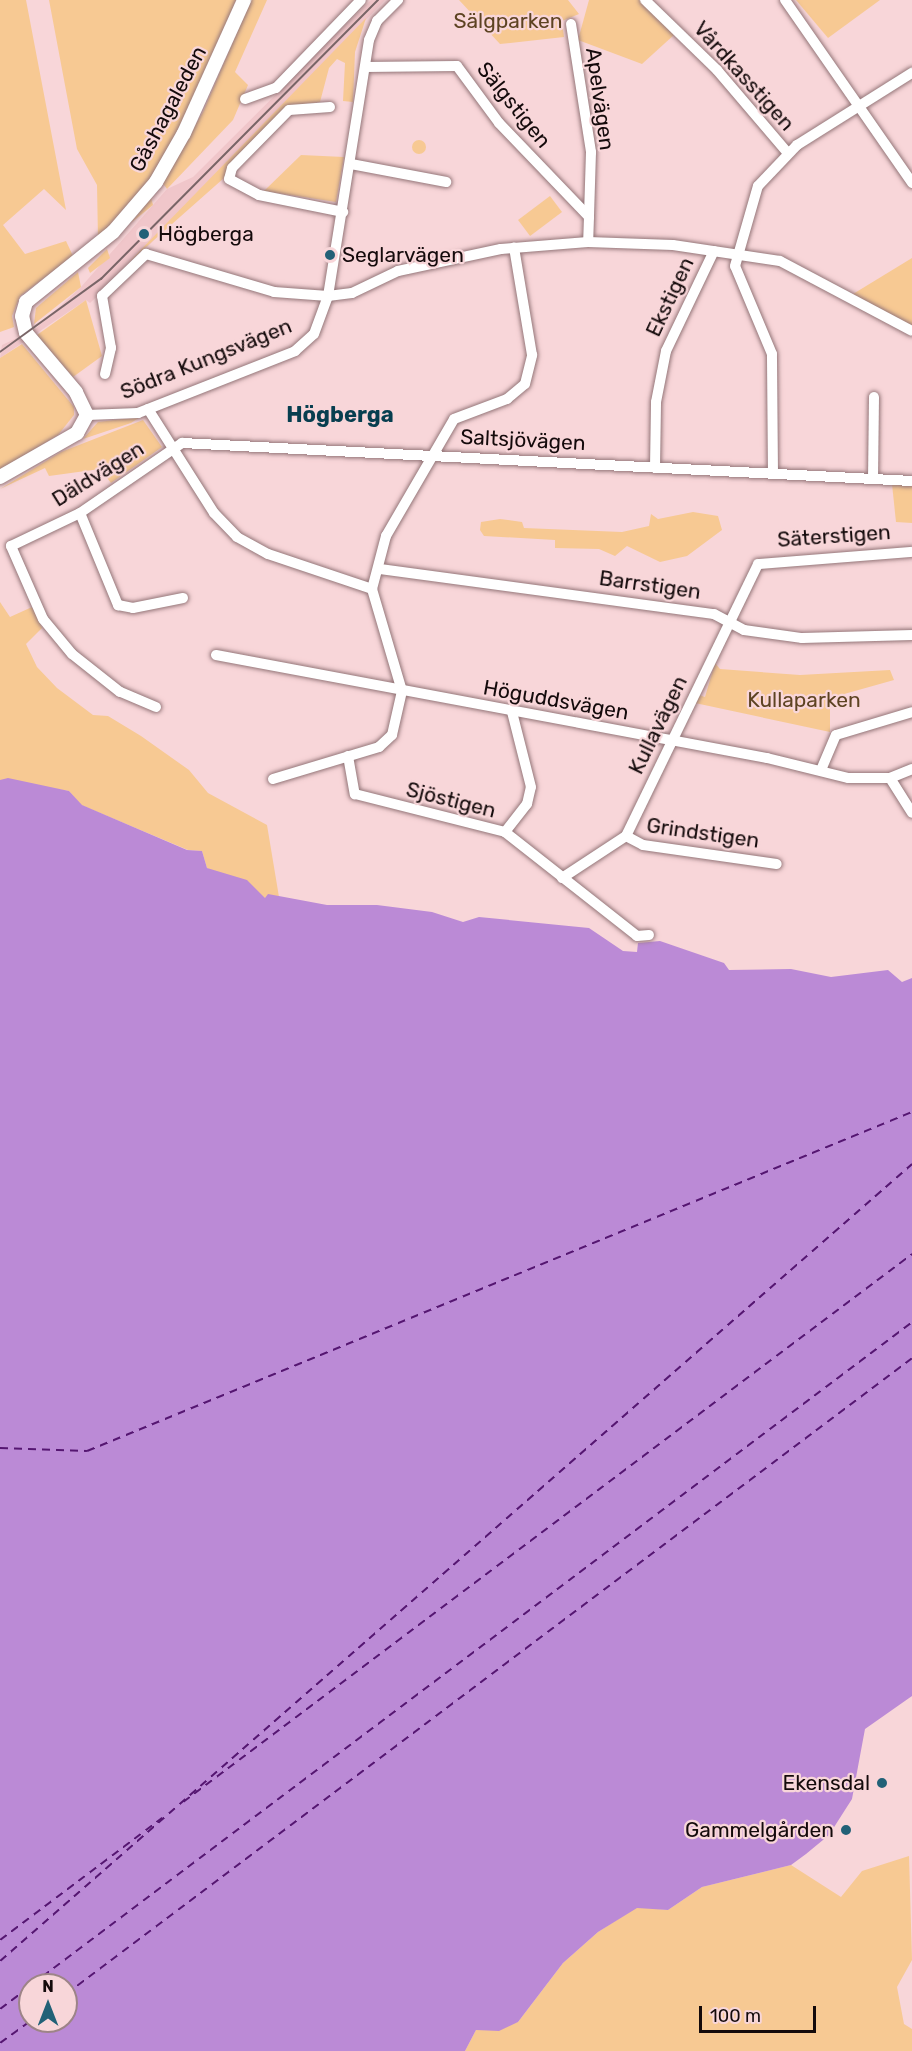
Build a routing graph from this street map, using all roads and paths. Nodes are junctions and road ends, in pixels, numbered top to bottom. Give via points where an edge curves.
1 (244, 0) edge
2 (361, 0) edge
3 (398, 0) edge
4 (645, 0) edge
5 (785, 0) edge
6 (571, 24) dead end
7 (364, 67) junction
8 (912, 73) edge
9 (245, 99) dead end
10 (859, 106) junction
11 (330, 107) dead end
12 (788, 153) junction
13 (351, 164) junction
14 (447, 182) dead end
15 (912, 183) edge
16 (343, 212) junction
17 (589, 217) junction
18 (588, 242) junction
19 (514, 247) junction
20 (714, 250) junction
21 (736, 254) junction
22 (328, 296) junction
23 (912, 331) edge
24 (105, 374) dead end
25 (874, 397) dead end
26 (148, 409) junction
27 (87, 415) junction
28 (173, 449) junction
29 (435, 454) junction
30 (655, 468) junction
31 (773, 474) junction
32 (0, 477) edge
33 (873, 479) junction
34 (912, 481) edge
35 (80, 513) junction
36 (912, 552) edge
37 (758, 564) joint
38 (380, 569) junction
39 (372, 589) junction
40 (183, 598) dead end
41 (731, 623) junction
42 (912, 634) edge
43 (216, 655) dead end
44 (402, 691) junction
45 (156, 707) dead end
46 (512, 712) junction
47 (912, 712) edge
48 (672, 741) junction
49 (348, 756) junction
50 (912, 769) edge
51 (821, 770) junction
52 (890, 778) junction
53 (273, 779) dead end
54 (912, 813) edge
55 (505, 832) junction
56 (626, 836) junction
57 (777, 864) dead end
58 (562, 878) junction
59 (649, 935) dead end

1 - 27 main road, Gåshagaleden via 184,133 156,182 112,232 31,297 23,309 26,333 81,399
2 - 9 street via 276,88
3 - 7 street, Södra Kungsvägen via 372,30
4 - 12 street, Vårdkasstigen via 717,70
5 - 10 street
6 - 17 street, Apelvägen via 591,152
7 - 13 street, Södra Kungsvägen
7 - 17 street, Sälgstigen via 457,66 499,123
8 - 10 street
10 - 12 street
10 - 15 street
11 - 16 street via 289,110 232,168 229,179 259,195
12 - 21 street via 758,186
13 - 14 street
13 - 16 street, Södra Kungsvägen
16 - 22 street, Södra Kungsvägen
17 - 18 street
18 - 19 street
18 - 20 street
19 - 22 street via 398,271 352,293
19 - 29 street via 532,368 517,392 453,419
20 - 21 street
20 - 30 street, Ekstigen via 666,351 656,402
21 - 23 street via 802,270
21 - 31 street via 735,266 772,354
22 - 24 street via 274,292 146,254 102,296 111,348
22 - 26 street, Södra Kungsvägen via 318,329 302,347
25 - 33 street
26 - 27 street, Södra Kungsvägen via 127,415
26 - 28 street
27 - 32 main road via 77,433
28 - 29 street, Saltsjövägen via 191,441
28 - 35 street, Däldvägen
28 - 39 street via 214,513 237,537 268,554
29 - 30 street, Saltsjövägen
29 - 38 street via 386,536
30 - 31 street, Saltsjövägen
31 - 33 street, Saltsjövägen
33 - 34 street, Saltsjövägen
35 - 40 street via 118,604 133,608
35 - 45 street, Däldvägen via 11,546 43,619 72,654 120,692
36 - 37 street, Säterstigen
37 - 41 street, Kullavägen
38 - 39 street
38 - 41 street, Barrstigen via 714,614
39 - 44 street
41 - 42 street, Barrstigen via 802,638
41 - 48 street, Kullavägen
43 - 44 street, Höguddsvägen
44 - 46 street, Höguddsvägen
44 - 49 street via 386,742
46 - 48 street, Höguddsvägen
46 - 55 street via 531,787 527,804
47 - 51 street via 837,735 828,745
48 - 51 street, Höguddsvägen
48 - 56 street, Kullavägen
49 - 53 street
49 - 55 street, Sjöstigen via 355,794
50 - 52 street, Höguddsvägen
51 - 52 street, Höguddsvägen via 863,780
52 - 54 street
55 - 58 street, Sjöstigen
56 - 57 street, Grindstigen via 643,845
56 - 58 street
58 - 59 street, Sjöstigen via 637,936

